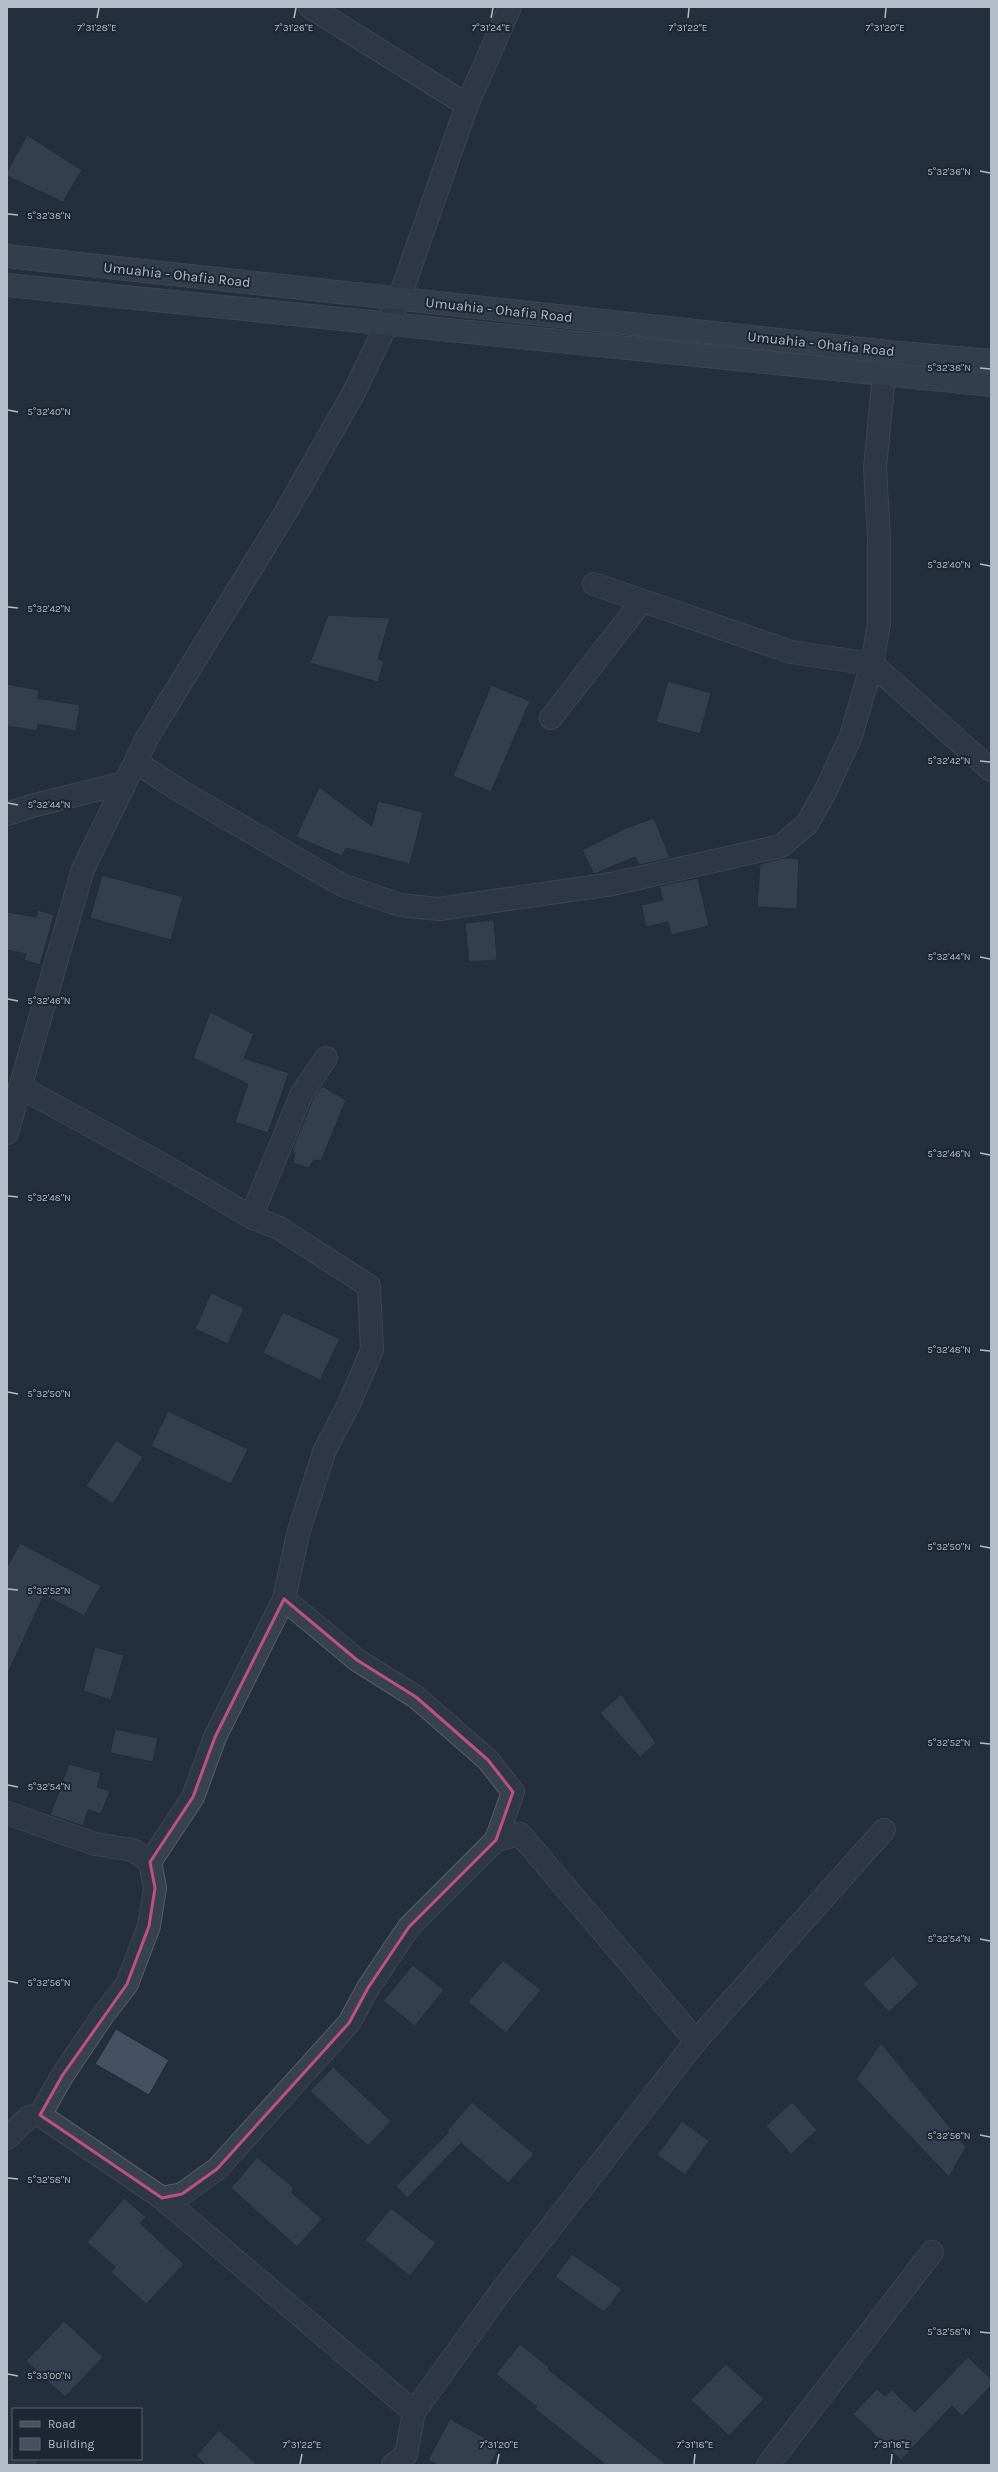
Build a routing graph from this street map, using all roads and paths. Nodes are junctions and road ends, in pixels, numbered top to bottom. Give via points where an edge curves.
1 (310, 7) edge
2 (510, 7) edge
3 (467, 105) junction
4 (7, 256) edge
5 (7, 285) edge
6 (399, 300) junction
7 (388, 324) junction
8 (991, 361) edge
9 (884, 375) junction
10 (991, 385) edge
11 (594, 584) dead end
12 (642, 601) junction
13 (872, 664) junction
14 (551, 718) dead end
15 (136, 762) junction
16 (991, 770) edge
17 (124, 783) junction
18 (7, 814) edge
19 (326, 1058) dead end
20 (20, 1086) junction
21 (7, 1133) edge
22 (251, 1217) junction
23 (284, 1599) junction
24 (7, 1814) edge
25 (884, 1830) dead end
26 (496, 1840) junction
27 (150, 1862) junction
28 (696, 2041) junction
29 (40, 2114) junction
30 (7, 2138) edge
31 (162, 2198) junction
32 (932, 2252) dead end
33 (414, 2412) junction
34 (393, 2465) edge
35 (768, 2465) edge

1 - 3 street
2 - 3 street
3 - 6 street
4 - 6 main road, Umuahia - Ohafia Road
5 - 7 main road, Umuahia - Ohafia Road
6 - 7 street
6 - 8 main road, Umuahia - Ohafia Road
7 - 9 main road, Umuahia - Ohafia Road
7 - 15 street via 287,510 147,738
9 - 10 main road, Umuahia - Ohafia Road
9 - 13 street via 875,468 879,539 879,624
11 - 12 street
12 - 13 street via 790,652
12 - 14 street
13 - 15 street via 851,736 825,792 807,824 781,846 612,884 439,909 400,905 342,885 177,789
13 - 16 street
15 - 17 street
17 - 18 street
17 - 20 street via 83,869
19 - 22 street via 302,1093
20 - 21 street
20 - 22 street via 167,1167
22 - 23 street via 278,1228 368,1286 372,1350 349,1404 324,1452 298,1534
23 - 26 street via 357,1660 416,1697 488,1760 513,1792
23 - 27 street via 215,1737 193,1797
24 - 27 street via 95,1844 133,1850
25 - 28 street
26 - 28 street via 520,1834
26 - 31 street via 409,1927 368,1988 349,2023 217,2169 182,2194
27 - 29 street via 155,1888 148,1926 127,1984 62,2076
28 - 33 street via 499,2294
29 - 30 street via 29,2117
29 - 31 street
31 - 33 street
32 - 35 street
33 - 34 street via 406,2455

